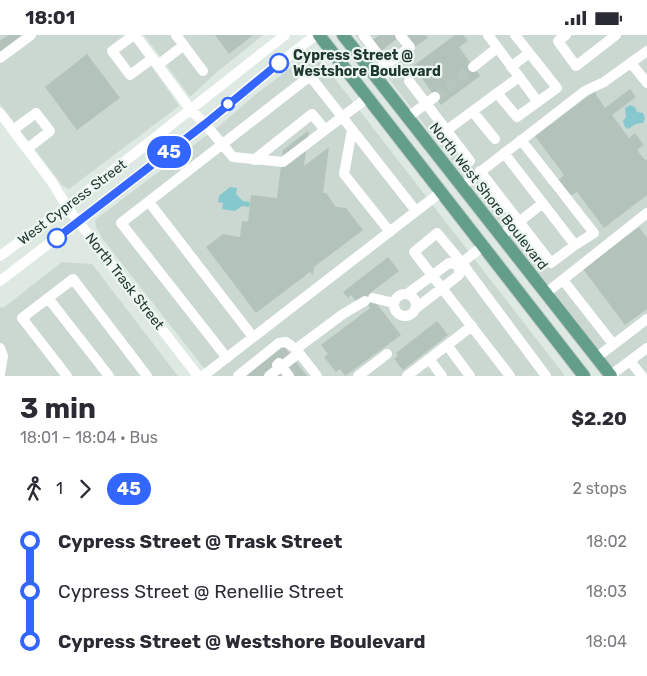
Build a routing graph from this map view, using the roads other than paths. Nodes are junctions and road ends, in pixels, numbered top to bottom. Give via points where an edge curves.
1 (31, 35) edge
2 (135, 35) edge
3 (176, 35) edge
4 (285, 35) edge
5 (318, 35) edge
6 (344, 35) edge
7 (400, 35) edge
8 (488, 35) edge
9 (515, 35) edge
10 (566, 35) edge
11 (616, 35) edge
12 (366, 37) edge
13 (184, 45) junction
14 (497, 48) junction
15 (354, 49) junction
16 (647, 51) edge
17 (529, 53) junction
18 (0, 58) edge
19 (155, 62) junction
20 (631, 63) junction
21 (386, 65) junction
22 (474, 67) tunnel mouth
23 (511, 67) junction
24 (204, 71) dead end
25 (374, 74) junction
26 (519, 77) junction
27 (409, 81) dead end
28 (647, 83) edge
29 (497, 93) junction
30 (435, 97) tunnel mouth
31 (368, 98) junction
32 (538, 102) junction
33 (426, 104) junction
34 (191, 110) junction
35 (472, 112) junction
36 (0, 113) edge
37 (342, 117) junction
38 (408, 117) junction
39 (205, 124) junction
40 (13, 130) junction
41 (325, 130) junction
42 (352, 130) junction
43 (447, 130) junction
44 (495, 139) dead end
45 (521, 140) junction
46 (222, 144) junction
47 (27, 149) junction
48 (504, 153) junction
49 (254, 159) junction
50 (470, 161) dead end
51 (480, 171) junction
52 (462, 185) junction
53 (441, 192) junction
54 (149, 202) junction
55 (543, 203) junction
56 (67, 207) junction
57 (416, 211) junction
58 (647, 213) edge
59 (78, 221) junction
60 (519, 222) junction
61 (390, 232) junction
62 (501, 235) junction
63 (575, 245) junction
64 (483, 246) junction
65 (0, 256) edge
66 (460, 264) junction
67 (432, 275) junction
68 (563, 280) junction
69 (0, 281) edge
70 (441, 287) junction
71 (546, 293) junction
72 (408, 294) junction
73 (48, 298) junction
74 (394, 303) junction
75 (416, 309) junction
76 (647, 319) edge
77 (472, 327) junction
78 (253, 337) junction
79 (613, 344) junction
80 (447, 345) junction
81 (647, 348) edge
82 (298, 351) junction
83 (1, 354) edge
84 (387, 354) dead end
85 (597, 357) junction
86 (226, 358) junction
87 (429, 359) junction
88 (630, 361) junction
89 (0, 374) edge
90 (67, 376) edge
91 (109, 376) edge
92 (147, 376) edge
93 (198, 376) edge
94 (203, 376) edge
95 (238, 376) edge
96 (262, 376) edge
97 (269, 376) edge
98 (289, 376) edge
99 (316, 376) edge
100 (358, 376) edge
101 (407, 376) edge
102 (442, 376) edge
103 (470, 376) edge
104 (510, 376) edge
105 (546, 376) edge
106 (584, 376) edge
107 (611, 376) edge
108 (642, 376) edge

1 - 18 street
2 - 19 street
2 - 19 street via 112,51 130,75
3 - 13 street
4 - 34 street, West Cypress Street
5 - 31 main road
5 - 39 street, West Cypress Street
6 - 15 main road, North West Shore Boulevard
7 - 21 street via 410,47
8 - 14 street
9 - 17 street
10 - 11 street via 558,41 576,66
12 - 15 street
12 - 21 street
13 - 19 street
13 - 24 street
14 - 22 street
14 - 23 street
15 - 25 main road, North West Shore Boulevard
16 - 20 street
17 - 23 street
17 - 32 street via 557,88
19 - 34 street
20 - 28 street
20 - 45 street via 585,91
21 - 25 street
23 - 26 street
25 - 38 main road, North West Shore Boulevard
26 - 29 street
26 - 32 street
27 - 33 street
29 - 32 street via 517,117
29 - 35 street
30 - 33 street
31 - 37 street
31 - 53 main road
33 - 38 street
33 - 43 street
34 - 39 street
34 - 56 street, West Cypress Street
35 - 43 street
35 - 44 street
36 - 40 street, North Trask Street
37 - 41 street
37 - 42 street
37 - 46 street via 310,76
38 - 52 main road, North West Shore Boulevard
39 - 46 street
39 - 59 street, West Cypress Street
40 - 47 street, North Trask Street
40 - 47 street via 36,113 50,131
41 - 49 street via 283,162
41 - 49 street via 312,114
42 - 57 street
42 - 61 street via 344,174
43 - 50 street
45 - 48 street
45 - 63 street via 594,233
46 - 49 street via 233,157
46 - 54 street
47 - 56 street, North Trask Street
48 - 51 street
48 - 55 street
51 - 52 street
51 - 60 street
52 - 62 main road, North West Shore Boulevard
53 - 57 street
53 - 64 main road
54 - 78 street
54 - 86 street via 122,223
55 - 60 street
55 - 63 street
56 - 59 street, North Trask Street
56 - 65 street, West Cypress Street
57 - 61 street
58 - 68 street
59 - 69 street, West Cypress Street
59 - 93 street, North Trask Street
60 - 62 street
60 - 63 street via 551,263
61 - 78 street
62 - 64 main road
62 - 71 main road, North West Shore Boulevard
64 - 66 street
64 - 106 main road
66 - 67 street via 449,263
66 - 67 street via 438,233 414,252
66 - 70 street via 459,275
66 - 105 street
67 - 70 street
67 - 72 street
68 - 71 street
68 - 79 street
70 - 75 street
70 - 77 street
71 - 85 main road, North West Shore Boulevard
72 - 74 street via 398,297
72 - 75 street via 416,301
73 - 90 street via 22,318
73 - 91 street
73 - 92 street via 73,279
74 - 75 street via 397,313 404,316
74 - 82 street via 369,300 348,311
76 - 79 street
77 - 80 street
77 - 104 street
78 - 86 street
79 - 85 street
80 - 87 street
80 - 103 street
81 - 88 street
82 - 95 street via 286,342 279,343
82 - 97 street
82 - 99 street
83 - 89 street
84 - 100 street
85 - 107 main road, North West Shore Boulevard
86 - 94 street
87 - 101 street
87 - 102 street
88 - 107 street
88 - 108 street
96 - 98 street via 279,363

